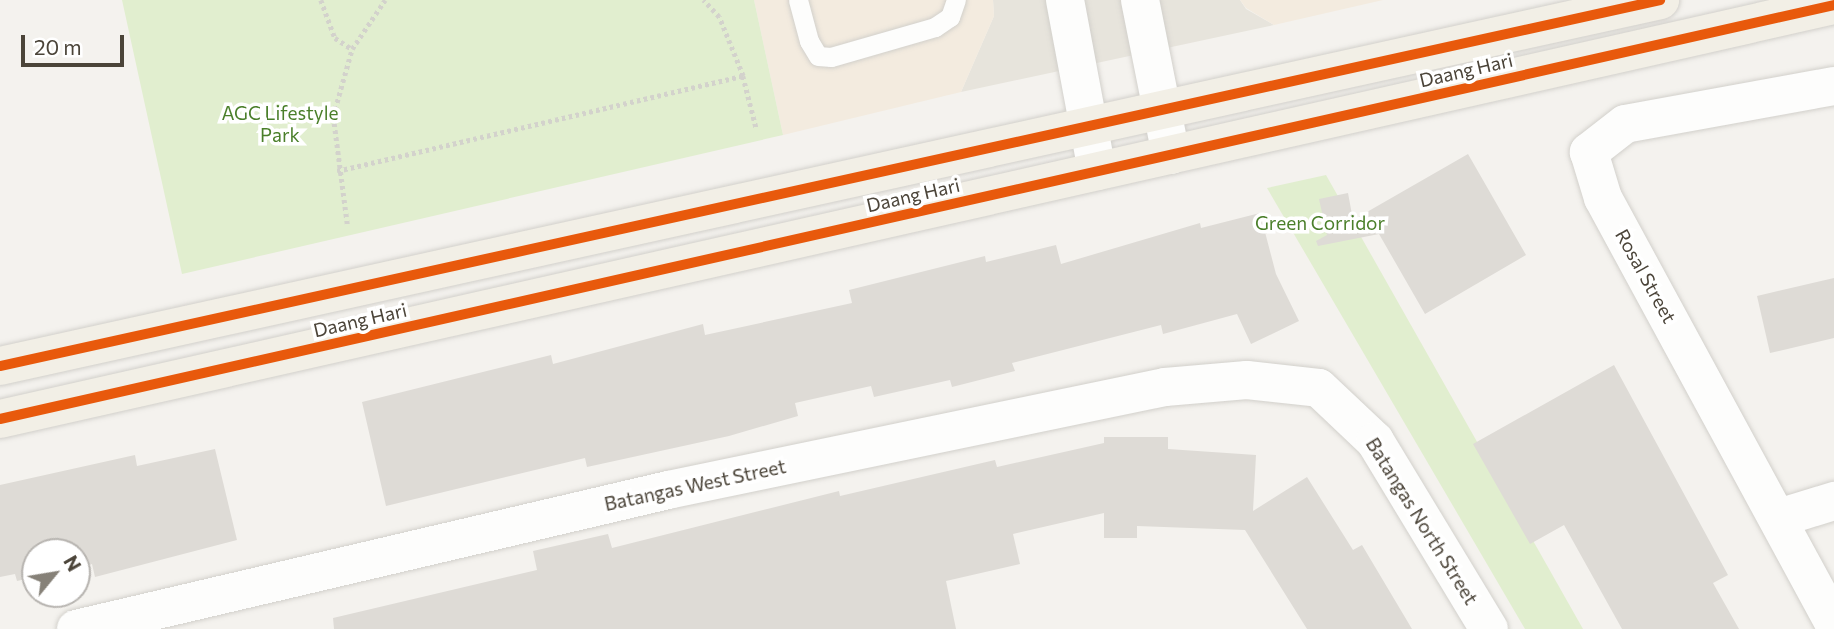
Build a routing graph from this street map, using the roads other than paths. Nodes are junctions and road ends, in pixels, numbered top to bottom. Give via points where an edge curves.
1 (798, 0) edge
2 (956, 0) edge
3 (1065, 0) edge
4 (1140, 0) edge
5 (1660, 0) edge
6 (1834, 5) edge
7 (1834, 86) edge
8 (1163, 110) junction
9 (1089, 126) junction
10 (1171, 155) junction
11 (1097, 171) junction
12 (0, 366) edge
13 (1319, 388) joint
14 (0, 419) edge
15 (1834, 501) edge
16 (1779, 518) junction
17 (142, 622) edge
18 (1834, 623) edge
19 (76, 629) edge
20 (1489, 629) edge

1 - 2 lane via 808,41 818,56 874,48 935,27 950,17
3 - 9 street
4 - 8 street
5 - 8 main road, Daang Hari
6 - 10 main road, Daang Hari
7 - 16 street, Rosal Street via 1625,124 1589,152 1603,198
8 - 9 main road, Daang Hari
8 - 10 street
9 - 11 street
9 - 12 main road, Daang Hari
10 - 11 main road, Daang Hari
11 - 14 main road, Daang Hari
13 - 17 street, Batangas West Street via 1247,380 1165,387 668,489
13 - 20 street, Batangas North Street via 1376,441
15 - 16 street
16 - 18 street, Rosal Street
17 - 19 street, Batangas West Street

